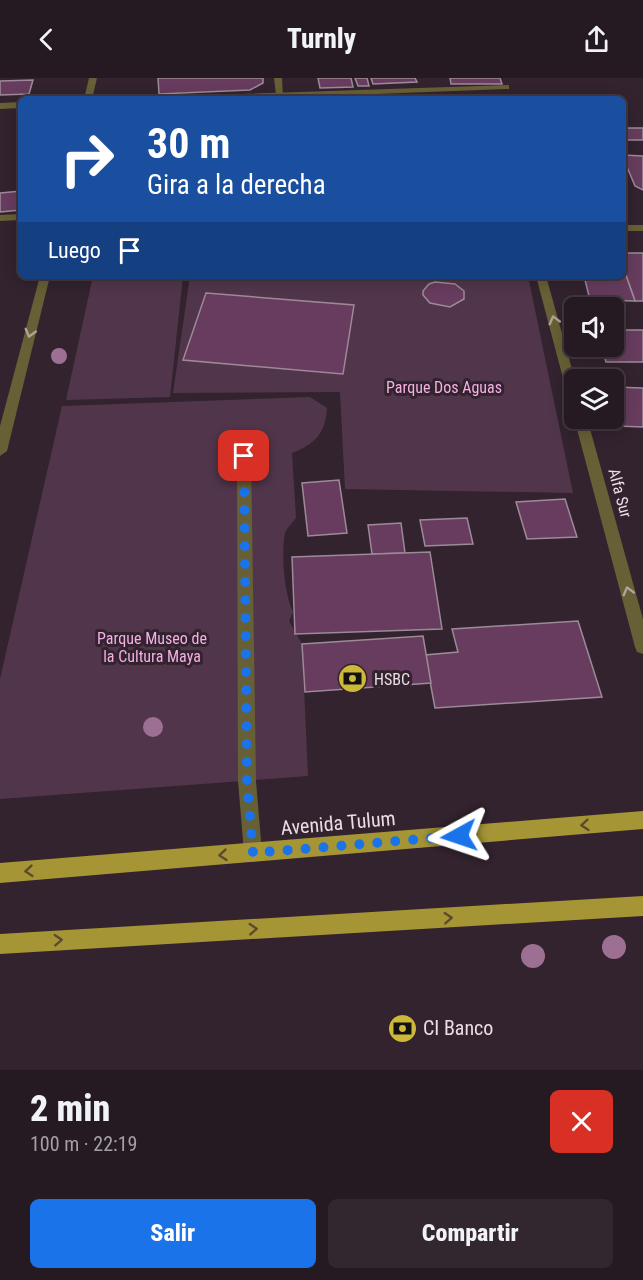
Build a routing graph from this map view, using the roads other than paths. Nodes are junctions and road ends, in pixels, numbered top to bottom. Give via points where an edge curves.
1 (93, 78) edge
2 (278, 78) edge
3 (505, 82) edge
4 (280, 95) junction
5 (89, 96) edge
6 (255, 96) edge
7 (18, 105) edge
8 (0, 106) edge
9 (18, 217) edge
10 (0, 218) edge
11 (626, 228) edge
12 (643, 228) edge
13 (44, 279) edge
14 (543, 279) edge
15 (567, 369) edge
16 (3, 428) edge
17 (583, 429) edge
18 (0, 451) edge
19 (244, 456) dead end
20 (643, 647) edge
21 (643, 820) edge
22 (253, 853) junction
23 (0, 873) edge
24 (643, 906) edge
25 (0, 944) edge

1 - 5 street
2 - 4 street
3 - 4 street
4 - 6 street
7 - 8 street
9 - 10 street
11 - 12 street
13 -> 16 street
15 -> 14 street
16 - 18 street
20 -> 17 street, Alfa Sur
19 - 22 street via 247,781
21 -> 22 main road, Avenida Tulum
22 -> 23 main road, Avenida Tulum
25 -> 24 main road

